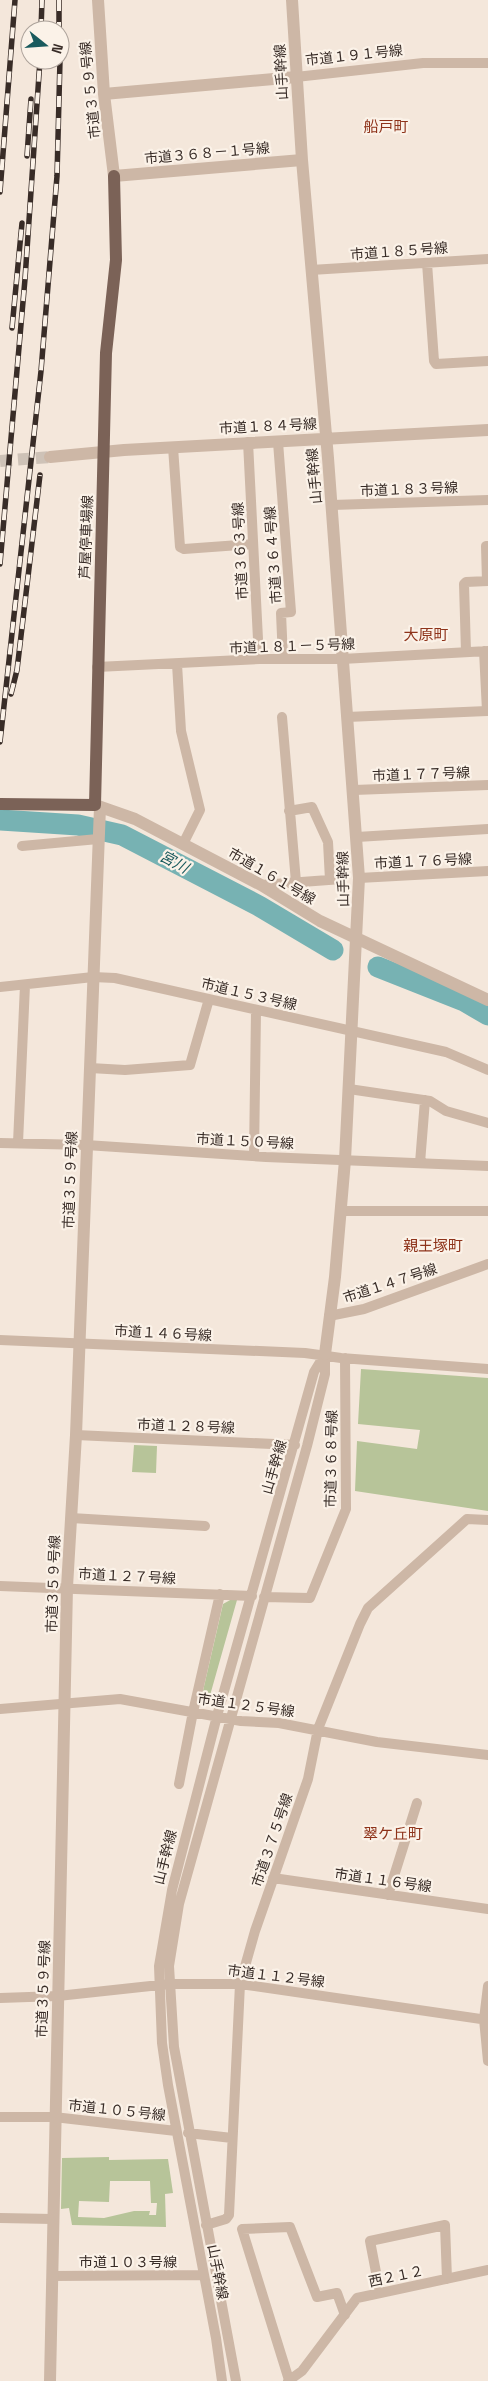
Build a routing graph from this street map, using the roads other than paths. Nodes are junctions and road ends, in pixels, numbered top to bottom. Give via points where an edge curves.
1 (98, 0) edge
2 (292, 0) edge
3 (488, 63) edge
4 (296, 77) junction
5 (104, 94) junction
6 (302, 160) junction
7 (114, 176) junction
8 (488, 259) edge
9 (428, 263) junction
10 (311, 270) junction
11 (488, 360) edge
12 (488, 430) edge
13 (326, 438) junction
14 (248, 442) junction
15 (278, 442) junction
16 (174, 447) junction
17 (104, 451) junction
18 (50, 457) tunnel mouth
19 (488, 500) edge
20 (332, 505) junction
21 (253, 544) junction
22 (488, 546) edge
23 (487, 581) edge
24 (486, 651) edge
25 (466, 652) junction
26 (282, 658) junction
27 (259, 659) junction
28 (342, 659) junction
29 (177, 664) junction
30 (97, 667) junction
31 (282, 717) dead end
32 (347, 717) junction
33 (488, 785) edge
34 (354, 790) junction
35 (0, 804) edge
36 (97, 806) junction
37 (289, 811) junction
38 (488, 829) edge
39 (99, 831) junction
40 (357, 837) junction
41 (183, 844) junction
42 (22, 846) dead end
43 (488, 871) edge
44 (359, 878) junction
45 (342, 879) dead end
46 (330, 880) junction
47 (296, 882) junction
48 (261, 885) junction
49 (357, 944) junction
50 (93, 977) junction
51 (25, 985) junction
52 (0, 987) edge
53 (209, 999) junction
54 (488, 1000) edge
55 (256, 1010) junction
56 (352, 1032) junction
57 (90, 1068) junction
58 (488, 1070) edge
59 (349, 1089) junction
60 (424, 1100) junction
61 (488, 1123) edge
62 (0, 1143) edge
63 (18, 1143) junction
64 (86, 1145) junction
65 (254, 1156) junction
66 (345, 1160) junction
67 (420, 1163) junction
68 (488, 1166) edge
69 (340, 1211) junction
70 (488, 1211) edge
71 (488, 1264) edge
72 (329, 1316) junction
73 (0, 1340) edge
74 (79, 1342) junction
75 (326, 1354) junction
76 (345, 1358) junction
77 (488, 1368) edge
78 (76, 1435) junction
79 (295, 1445) junction
80 (71, 1518) junction
81 (488, 1520) edge
82 (205, 1526) dead end
83 (0, 1586) edge
84 (66, 1587) junction
85 (220, 1594) junction
86 (252, 1596) junction
87 (264, 1597) junction
88 (66, 1703) junction
89 (0, 1709) edge
90 (193, 1712) junction
91 (217, 1716) junction
92 (230, 1719) junction
93 (318, 1730) junction
94 (488, 1755) edge
95 (179, 1784) dead end
96 (417, 1803) dead end
97 (274, 1878) junction
98 (388, 1895) junction
99 (488, 1909) edge
100 (164, 1984) junction
101 (240, 1984) junction
102 (488, 1986) edge
103 (58, 1996) junction
104 (0, 1998) edge
105 (486, 2020) edge
106 (488, 2062) edge
107 (54, 2117) junction
108 (0, 2118) edge
109 (176, 2131) junction
110 (188, 2132) junction
111 (232, 2138) junction
112 (0, 2218) edge
113 (53, 2218) junction
114 (206, 2225) junction
115 (488, 2270) edge
116 (204, 2275) junction
117 (52, 2276) junction
118 (447, 2279) junction
119 (380, 2293) junction
120 (345, 2315) junction
121 (50, 2381) edge
122 (222, 2381) edge
123 (236, 2381) edge
124 (289, 2381) edge

1 - 5 street, 市道３５９号線
2 - 4 street, 山手幹線
3 - 4 street, 市道１９１号線 via 423,63
4 - 5 street, 市道１９１号線
4 - 6 street, 山手幹線
5 - 7 street, 市道３５９号線
6 - 7 street, 市道３６８－１号線
6 - 10 street, 山手幹線
7 - 17 main road, 芦屋停車場線 via 116,260 106,353
8 - 9 street, 市道１８５号線
9 - 10 street, 市道１８５号線
9 - 11 street via 434,361 436,364
10 - 13 street, 山手幹線
12 - 13 street, 市道１８４号線
13 - 15 street, 市道１８４号線
13 - 20 street, 山手幹線
14 - 15 street, 市道１８４号線
14 - 16 street, 市道１８４号線
14 - 21 street, 市道３６３号線
15 - 26 street, 市道３６４号線 via 291,612 281,613
16 - 17 street, 市道１８４号線
16 - 21 street via 180,546 184,549
17 - 18 street, 市道１８４号線
17 - 30 main road, 芦屋停車場線
19 - 20 street, 市道１８３号線
20 - 28 street, 山手幹線
21 - 27 street, 市道３６３号線
22 - 23 street
23 - 25 street via 464,584
24 - 25 street, 市道１８１－５号線
24 - 32 street via 487,711
25 - 28 street, 市道１８１－５号線
26 - 27 street, 市道１８１－５号線
26 - 28 street, 市道１８１－５号線
27 - 29 street, 市道１８１－５号線
28 - 32 street, 山手幹線
29 - 30 street, 市道１８１－５号線
29 - 41 street via 181,731 200,810
30 - 36 main road, 芦屋停車場線
31 - 37 street
32 - 34 street, 山手幹線
33 - 34 street, 市道１７７号線
34 - 40 street, 山手幹線
35 - 36 main road
36 - 39 street, 市道３５９号線
36 - 41 street, 市道１６１号線 via 135,819
37 - 46 street via 312,807 328,842
37 - 47 street
38 - 40 street
39 - 42 street
39 - 50 street, 市道３５９号線
40 - 44 street, 山手幹線
41 - 48 street, 市道１６１号線
43 - 44 street, 市道１７６号線
44 - 49 street, 山手幹線
45 - 46 street
46 - 47 street
47 - 48 street
48 - 49 street, 市道１６１号線
49 - 54 street, 市道１６１号線
49 - 56 street, 山手幹線
50 - 51 street, 市道１５３号線
50 - 53 street, 市道１５３号線 via 114,978
50 - 57 street, 市道３５９号線
51 - 52 street, 市道１５３号線
51 - 63 street
53 - 55 street, 市道１５３号線
53 - 57 street via 190,1065 125,1070
55 - 56 street, 市道１５３号線
55 - 65 street
56 - 58 street, 市道１５３号線 via 446,1052
56 - 59 street, 山手幹線
57 - 64 street, 市道３５９号線
59 - 60 street
59 - 66 street, 山手幹線
60 - 61 street via 446,1111
60 - 67 street
62 - 63 street, 市道１５０号線
63 - 64 street, 市道１５０号線
64 - 65 street, 市道１５０号線
64 - 74 street, 市道３５９号線
65 - 66 street, 市道１５０号線
66 - 67 street, 市道１５０号線
66 - 69 street, 山手幹線
67 - 68 street, 市道１５０号線
69 - 70 street
69 - 72 street, 山手幹線
71 - 72 street, 市道１４７号線 via 364,1309
72 - 75 street, 山手幹線
73 - 74 street, 市道１４６号線
74 - 75 street, 市道１４６号線
74 - 78 street, 市道３５９号線
75 - 76 street, 市道１４６号線
75 - 79 street, 山手幹線 via 314,1372
75 - 87 street, 山手幹線 via 321,1392
76 - 77 street
76 - 87 street, 市道３６８号線 via 346,1509 310,1598
78 - 79 street, 市道１２８号線
78 - 80 street, 市道３５９号線
79 - 86 street, 山手幹線
80 - 82 street
80 - 84 street, 市道３５９号線
81 - 93 street, 市道３７５号線 via 467,1519 368,1608
83 - 84 street, 市道１２７号線
84 - 85 street, 市道１２７号線
84 - 88 street, 市道３５９号線
85 - 86 street, 市道１２７号線
85 - 90 street
86 - 91 street, 山手幹線
87 - 92 street, 山手幹線
88 - 89 street, 市道１２５号線
88 - 90 street, 市道１２５号線 via 120,1699
88 - 103 street, 市道３５９号線
90 - 91 street, 市道１２５号線
90 - 95 street
91 - 92 street, 市道１２５号線
91 - 100 street, 山手幹線 via 172,1890 158,1966
92 - 93 street, 市道１２５号線
92 - 100 street, 山手幹線 via 179,1904
93 - 94 street, 市道１２５号線 via 377,1742
93 - 97 street, 市道３７５号線 via 308,1779
96 - 98 street
97 - 98 street, 市道１１６号線
97 - 101 street, 市道３７５号線
98 - 99 street, 市道１１６号線
100 - 101 street, 市道１１２号線
100 - 103 street, 市道１１２号線
100 - 109 street, 山手幹線 via 162,2043
100 - 110 street, 山手幹線
101 - 105 street, 市道１１２号線
101 - 111 street, 市道３７５号線
102 - 105 street
103 - 104 street, 市道１１２号線
103 - 107 street, 市道３５９号線
105 - 106 street
107 - 108 street, 市道１０５号線
107 - 109 street, 市道１０５号線
107 - 113 street, 市道３５９号線
109 - 116 street, 山手幹線
110 - 111 street
110 - 114 street, 山手幹線
111 - 114 street, 市道３７５号線 via 230,2215
112 - 113 street
113 - 117 street, 市道３５９号線
114 - 123 street, 山手幹線
115 - 118 street, 西２１２
116 - 117 street, 市道１０３号線
116 - 122 street, 山手幹線
117 - 121 street, 市道３５９号線
118 - 119 street, 西２１２
118 - 119 street via 445,2225 370,2241
119 - 120 street, 西２１２ via 357,2298
120 - 124 street, 西２１２ via 302,2371
120 - 124 street via 337,2294 317,2297 290,2227 242,2229

